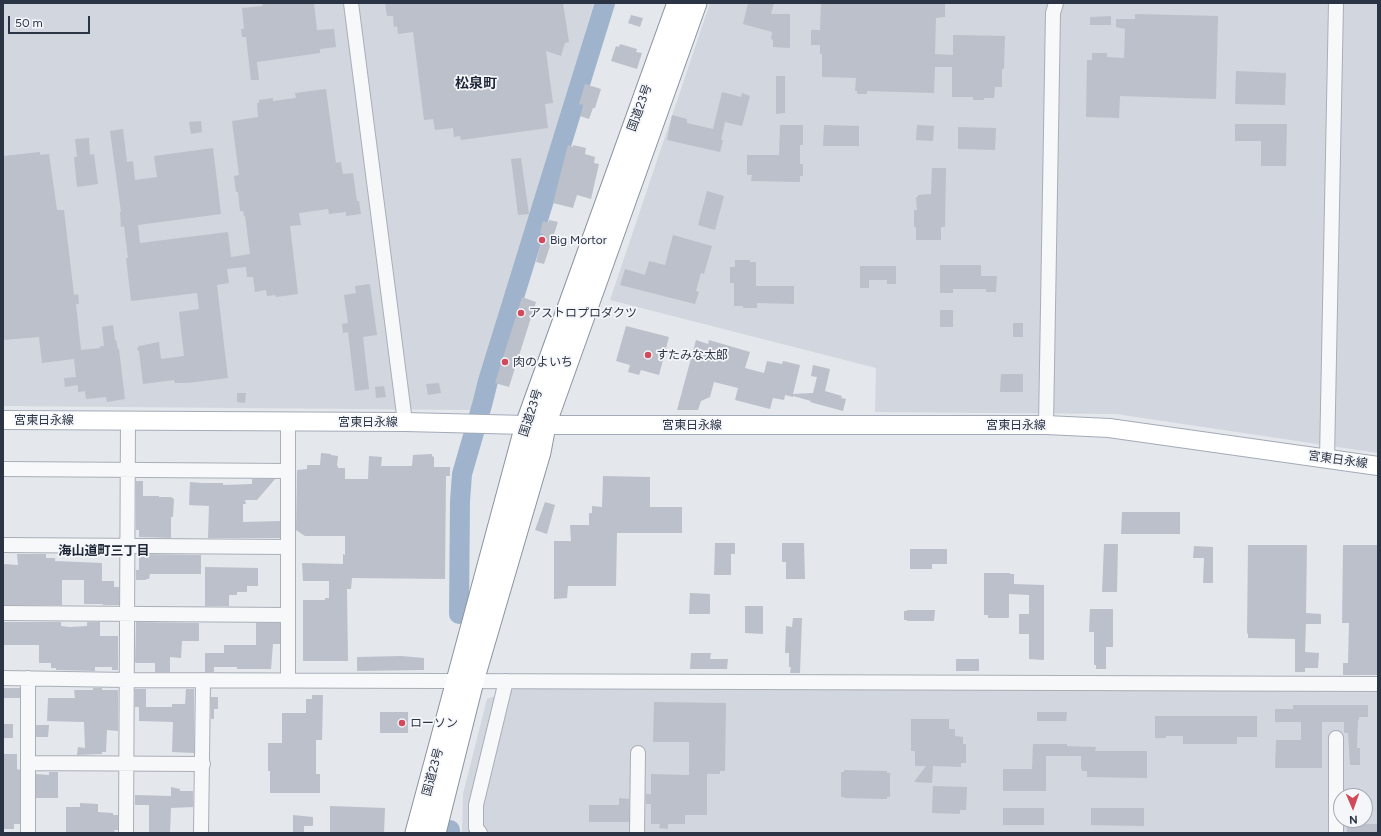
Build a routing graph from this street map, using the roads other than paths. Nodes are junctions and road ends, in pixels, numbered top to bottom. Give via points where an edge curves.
1 (351, 3) edge
2 (678, 3) edge
3 (696, 3) edge
4 (1056, 3) edge
5 (1336, 3) edge
6 (3, 420) edge
7 (128, 420) junction
8 (288, 421) junction
9 (405, 422) junction
10 (536, 425) junction
11 (1046, 425) junction
12 (1327, 458) junction
13 (1378, 466) edge
14 (3, 469) edge
15 (128, 470) junction
16 (288, 471) junction
17 (3, 545) edge
18 (127, 546) junction
19 (288, 547) junction
20 (3, 613) edge
21 (127, 614) junction
22 (288, 615) junction
23 (3, 678) edge
24 (28, 678) junction
25 (127, 680) junction
26 (203, 680) junction
27 (288, 680) junction
28 (465, 681) junction
29 (506, 681) junction
30 (1378, 684) edge
31 (1336, 738) dead end
32 (638, 753) dead end
33 (29, 762) junction
34 (126, 764) junction
35 (203, 764) junction
36 (28, 833) edge
37 (126, 833) edge
38 (201, 833) edge
39 (416, 833) edge
40 (435, 833) edge
41 (480, 833) edge
42 (637, 833) edge
43 (1336, 833) edge

1 - 9 street
2 - 10 highway, 国道23号
3 - 10 highway, 国道23号
4 - 11 street via 1052,13
5 - 12 street
6 - 7 main road, 宮東日永線
7 - 8 main road, 宮東日永線
7 - 15 street
8 - 9 main road, 宮東日永線
8 - 16 street
9 - 10 main road, 宮東日永線
10 - 11 main road, 宮東日永線
10 - 28 highway, 国道23号 via 540,452
11 - 12 main road, 宮東日永線 via 1109,428
12 - 13 main road, 宮東日永線
14 - 15 street
15 - 16 street
15 - 18 street
16 - 19 street
17 - 18 street
18 - 19 street
18 - 21 street
19 - 22 street
20 - 21 street
21 - 22 street
21 - 25 street
22 - 27 street
23 - 24 street
24 - 25 street
24 - 33 street
25 - 26 street
25 - 34 street
26 - 27 street
26 - 35 street
27 - 28 street
28 - 29 street
28 - 39 highway, 国道23号
28 - 40 highway, 国道23号
29 - 30 street
29 - 41 street via 476,805 476,828
31 - 43 street
32 - 42 street
33 - 34 street
33 - 36 street
34 - 35 street
34 - 37 street
35 - 38 street

